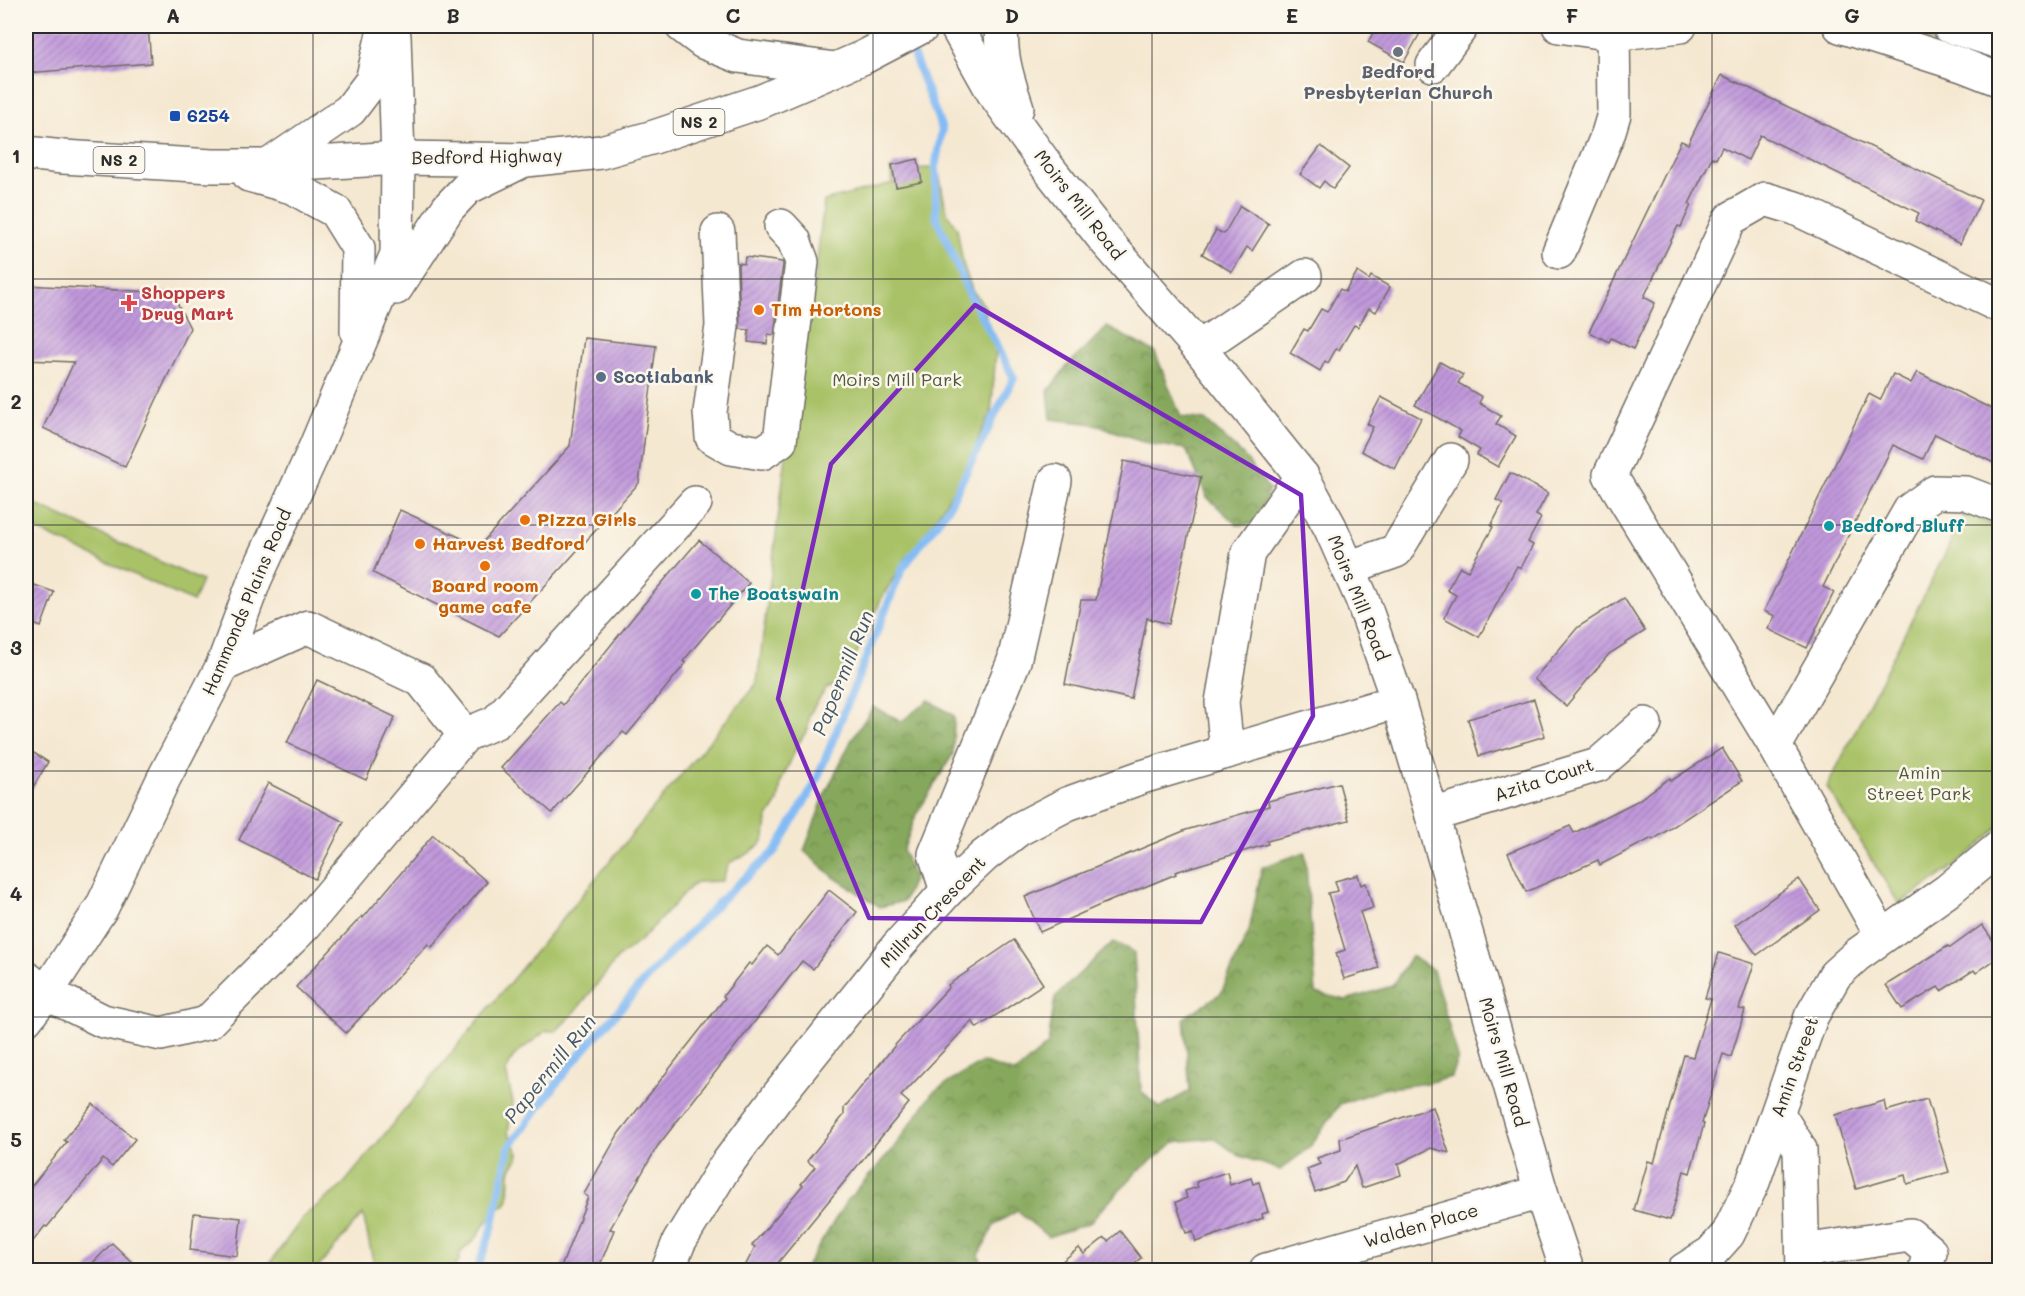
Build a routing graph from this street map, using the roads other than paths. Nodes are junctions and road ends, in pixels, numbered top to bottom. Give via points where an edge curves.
1 (385, 26) edge
2 (394, 26) edge
3 (682, 26) edge
4 (923, 26) edge
5 (956, 26) edge
6 (1002, 26) edge
7 (1462, 26) edge
8 (1559, 26) edge
9 (1680, 26) edge
10 (1840, 26) edge
11 (1949, 26) edge
12 (1613, 30) edge
13 (2000, 42) edge
14 (849, 63) junction
15 (1433, 65) dead end
16 (2000, 80) edge
17 (1028, 141) junction
18 (26, 153) edge
19 (398, 159) junction
20 (526, 160) junction
21 (268, 165) junction
22 (212, 166) junction
23 (780, 226) dead end
24 (718, 232) dead end
25 (1559, 252) dead end
26 (1305, 276) dead end
27 (2000, 306) edge
28 (1199, 348) junction
29 (356, 350) junction
30 (1452, 460) dead end
31 (1302, 476) junction
32 (1055, 481) dead end
33 (695, 503) dead end
34 (2000, 506) edge
35 (1348, 568) junction
36 (223, 665) junction
37 (1398, 701) junction
38 (1645, 724) dead end
39 (465, 735) junction
40 (1775, 746) junction
41 (1227, 752) junction
42 (1432, 814) junction
43 (2000, 847) edge
44 (947, 891) junction
45 (1882, 936) junction
46 (36, 986) edge
47 (26, 1019) edge
48 (1778, 1113) junction
49 (1541, 1192) junction
50 (1803, 1261) edge
51 (668, 1270) edge
52 (1266, 1270) edge
53 (1567, 1270) edge
54 (1684, 1270) edge
55 (1925, 1270) edge

1 - 21 street via 372,81 350,110
2 - 19 street, Hammonds Plains Road
3 - 14 street via 703,42 738,56
4 - 14 street, Bedford Highway / NS 2
5 - 17 street, Moirs Mill Road via 993,92
6 - 17 street via 1006,78
7 - 15 street
8 - 12 street
9 - 12 street
10 - 16 street via 1962,64
11 - 13 street
12 - 25 street via 1614,114
14 - 20 street, Bedford Highway / NS 2 via 762,101 654,137 601,152
17 - 28 street, Moirs Mill Road via 1105,240
18 - 22 street, Bedford Highway / NS 2
19 - 20 street, Bedford Highway / NS 2
19 - 21 street, Bedford Highway / NS 2
19 - 29 street, Hammonds Plains Road via 397,254
20 - 29 street via 467,188 448,208
21 - 22 street, Bedford Highway / NS 2
22 - 29 street via 292,187 335,212 358,248
23 - 24 street via 794,240 802,262 780,441 762,453 731,448 712,437 710,412 722,326
26 - 28 street
27 - 40 street via 1795,208 1765,199 1730,219 1610,475
28 - 31 street, Moirs Mill Road
29 - 36 street, Hammonds Plains Road via 255,579
30 - 35 street via 1396,551
31 - 35 street, Moirs Mill Road
31 - 41 street via 1248,554 1222,702
32 - 44 street via 1014,661 935,854
33 - 39 street via 496,722
34 - 40 street via 1966,493 1935,492 1910,510
35 - 37 street, Moirs Mill Road
36 - 39 street via 308,627 421,680
36 - 46 street, Hammonds Plains Road via 102,907
37 - 41 street, Millrun Crescent
37 - 42 street, Moirs Mill Road
38 - 42 street, Azita Court via 1598,765
39 - 46 street via 305,925 207,1023 161,1034 103,1021
40 - 45 street
41 - 44 street, Millrun Crescent via 1067,804 1019,829
42 - 49 street, Moirs Mill Road
43 - 45 street, Amin Street via 1947,891
44 - 51 street, Millrun Crescent via 831,1028 724,1168 679,1242
45 - 48 street, Amin Street via 1835,975 1811,1017
46 - 47 street, Hammonds Plains Road
48 - 50 street via 1800,1149
48 - 54 street, Amin Street via 1753,1182 1728,1234 1711,1253
49 - 52 street, Walden Place
49 - 53 street, Moirs Mill Road
50 - 55 street via 1910,1235 1929,1252

